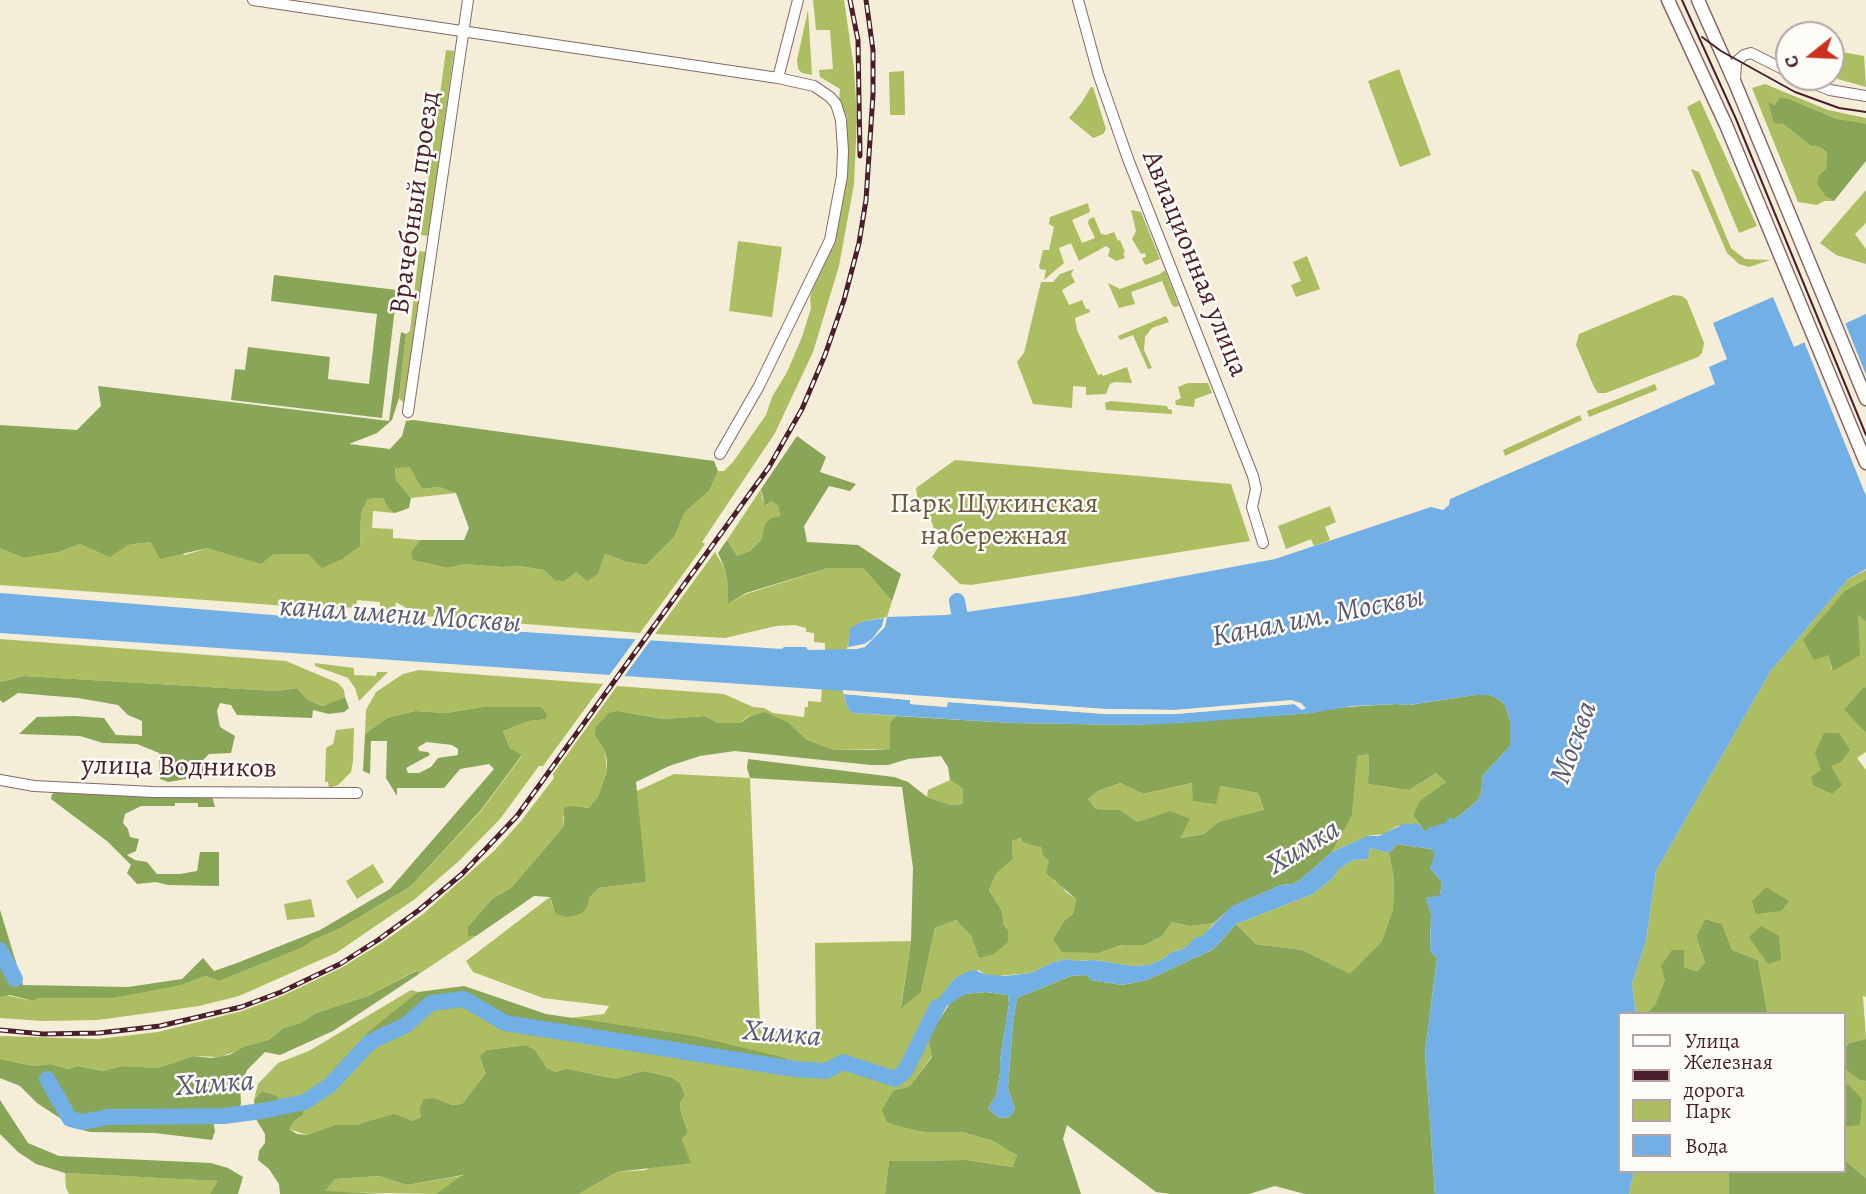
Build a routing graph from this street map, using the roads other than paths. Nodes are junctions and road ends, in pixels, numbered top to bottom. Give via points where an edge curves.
1 (253, 0) edge
2 (468, 0) edge
3 (798, 0) edge
4 (1078, 0) edge
5 (1668, 0) edge
6 (1698, 0) edge
7 (464, 33) junction
8 (1775, 65) edge
9 (778, 78) junction
10 (1735, 83) junction
11 (1836, 91) edge
12 (1866, 96) edge
13 (1866, 399) edge
14 (408, 412) dead end
15 (720, 454) dead end
16 (1866, 463) edge
17 (1263, 543) dead end
18 (0, 780) edge
19 (357, 793) dead end

1 - 7 street
2 - 7 street, Врачебный проезд
3 - 9 street
4 - 17 street, Авиационная улица via 1124,147 1253,476 1252,507
5 - 16 main road via 1726,125
6 - 10 main road
7 - 9 street
7 - 14 street, Врачебный проезд
8 - 10 street via 1751,52 1744,55 1736,62
9 - 15 street via 814,86 835,104 843,151 838,198 830,240 759,386
10 - 13 main road
11 - 12 street
18 - 19 street, улица Водников via 153,792

